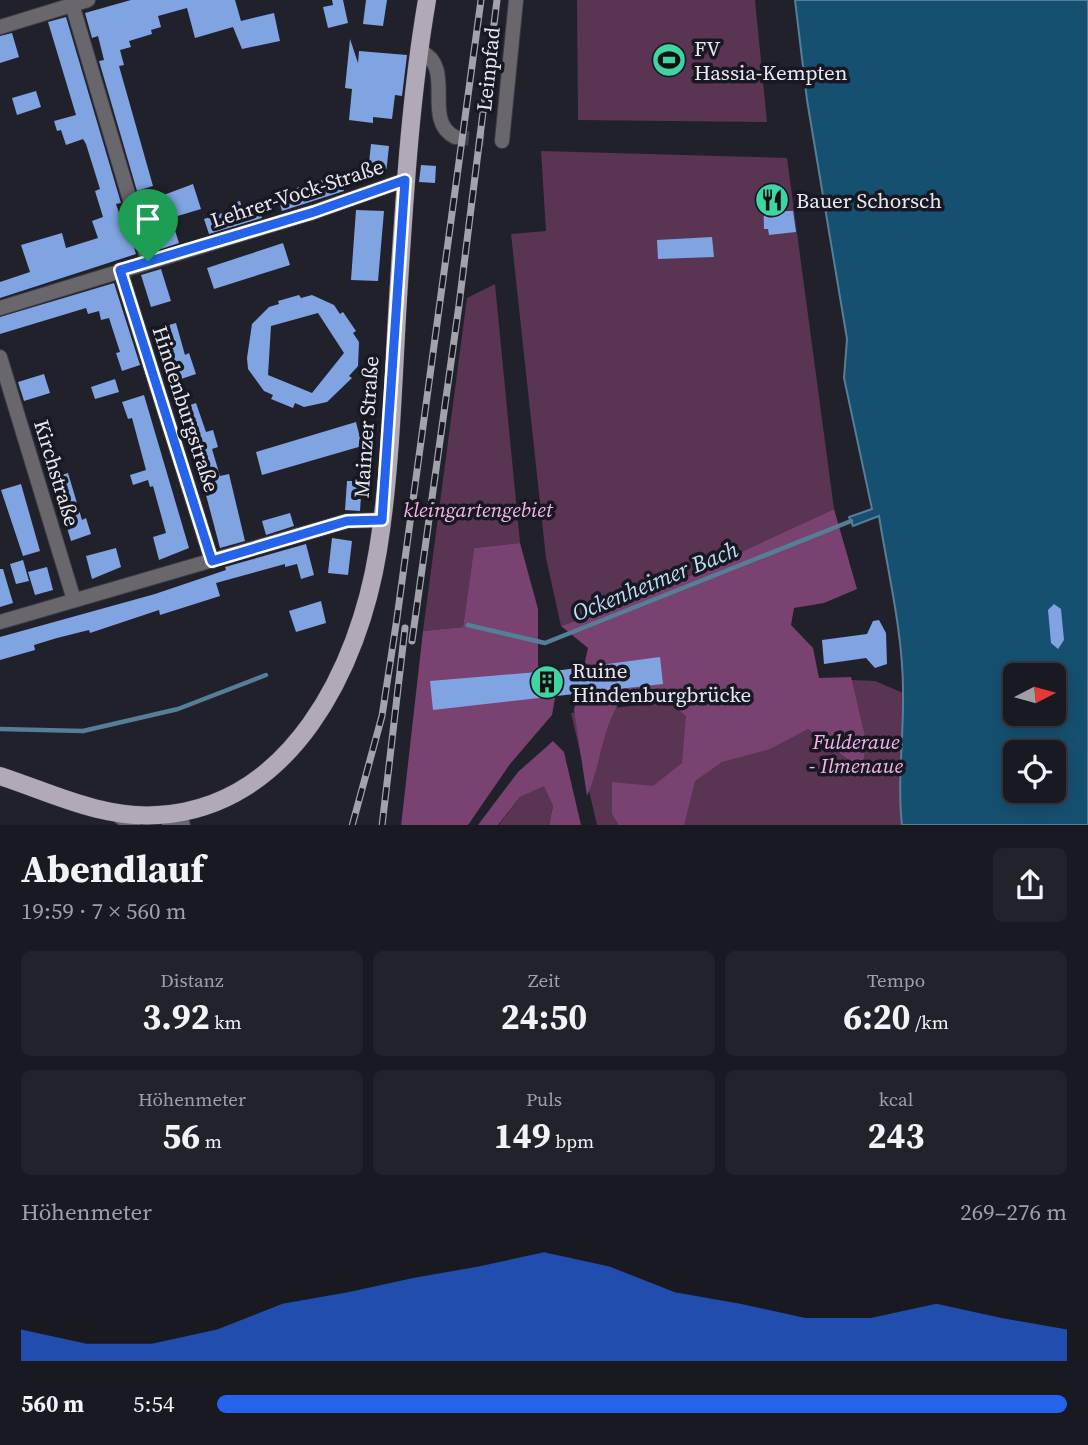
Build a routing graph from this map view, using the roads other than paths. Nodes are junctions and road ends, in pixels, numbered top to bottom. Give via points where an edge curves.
1 (88, 0) edge
2 (427, 0) edge
3 (516, 0) edge
4 (52, 4) edge
5 (72, 4) junction
6 (0, 27) edge
7 (420, 51) junction
8 (455, 138) dead end
9 (502, 142) dead end
10 (405, 180) junction
11 (148, 261) junction
12 (120, 270) junction
13 (0, 307) edge
14 (0, 357) edge
15 (382, 520) junction
16 (212, 561) junction
17 (74, 600) junction
18 (0, 622) edge
19 (0, 776) edge
20 (112, 812) junction
21 (178, 821) edge
22 (133, 825) edge

1 - 5 street
2 - 7 main road, Mainzer Straße
3 - 9 street, Leinpfad
4 - 5 street
4 - 6 street
5 - 11 street
7 - 8 street via 437,65 442,125
7 - 10 main road, Mainzer Straße
10 - 11 street, Lehrer-Vock-Straße
10 - 15 main road, Mainzer Straße
11 - 12 street, Lehrer-Vock-Straße
12 - 13 street, Lehrer-Vock-Straße
12 - 16 street, Hindenburgstraße
14 - 17 street, Kirchstraße
15 - 16 street via 347,521
15 - 21 main road, Mainzer Straße via 357,629 335,682 309,726 274,768 251,786
16 - 17 street
17 - 18 street
19 - 20 main road, Mainzer Straße
20 - 21 main road, Mainzer Straße
20 - 22 street

